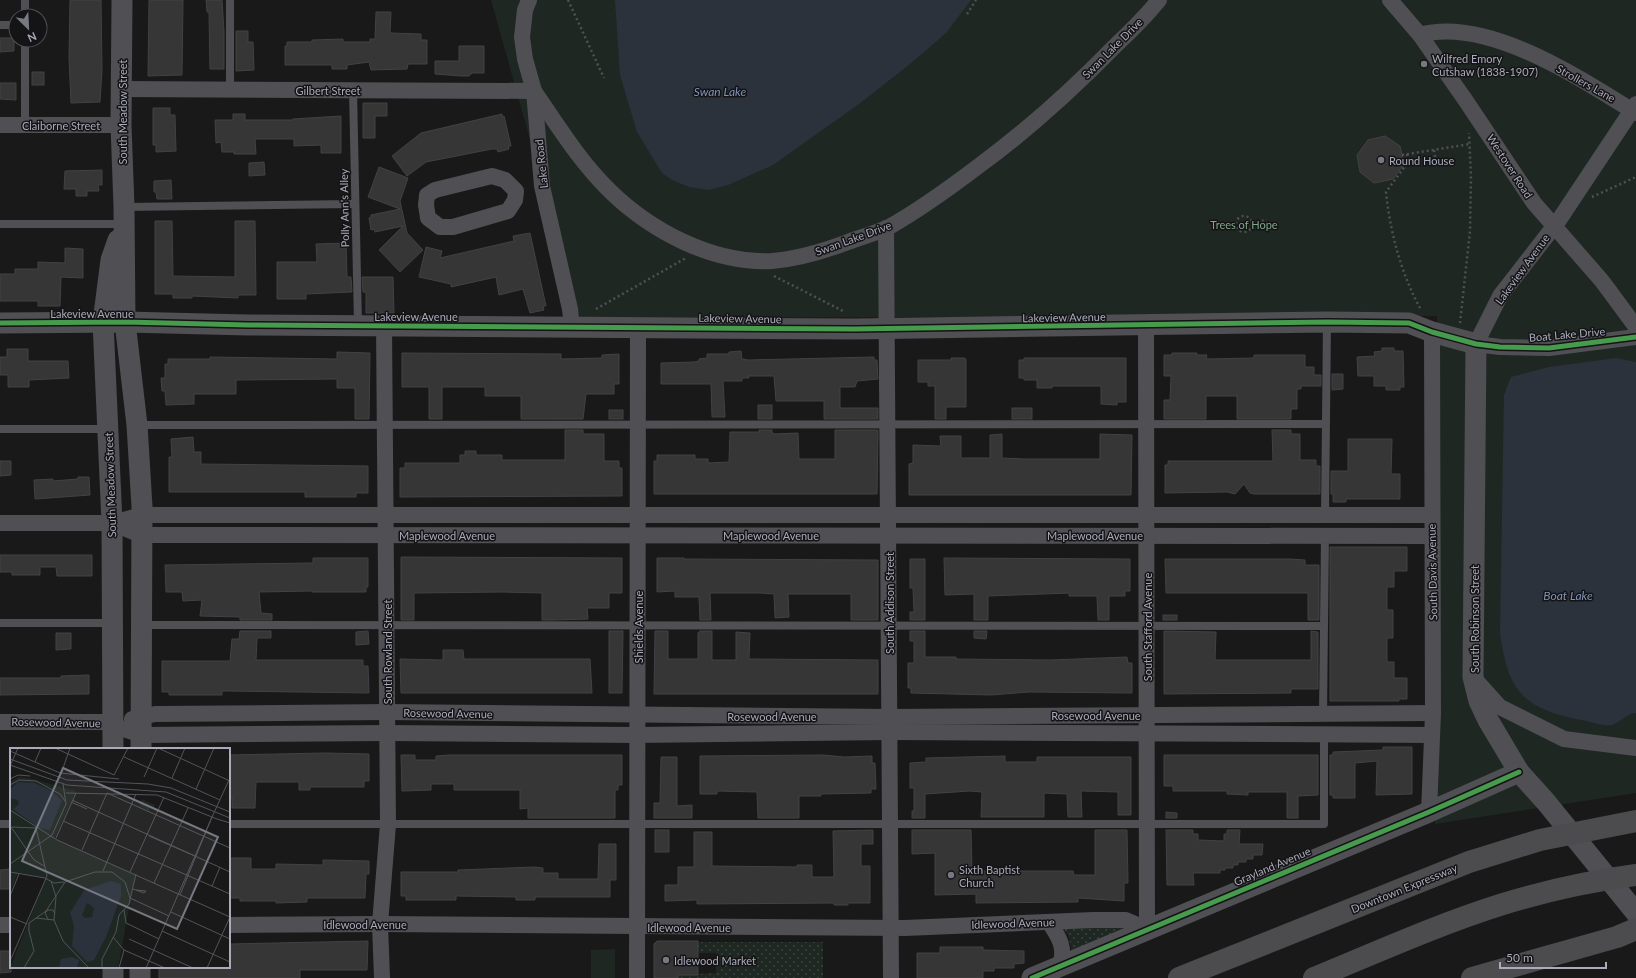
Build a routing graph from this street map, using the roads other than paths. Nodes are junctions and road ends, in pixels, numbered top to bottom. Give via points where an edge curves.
1 (122, 0) edge
2 (230, 0) edge
3 (529, 0) edge
4 (1160, 0) edge
5 (1390, 0) edge
6 (1420, 35) junction
7 (25, 48) edge
8 (122, 89) junction
9 (230, 90) junction
10 (353, 90) junction
11 (534, 91) junction
12 (1635, 109) edge
13 (0, 125) edge
14 (25, 125) junction
15 (121, 125) junction
16 (542, 186) junction
17 (516, 191) junction
18 (354, 204) junction
19 (124, 216) junction
20 (0, 224) edge
21 (1554, 226) junction
22 (886, 228) junction
23 (103, 322) junction
24 (125, 322) junction
25 (1328, 322) junction
26 (0, 323) edge
27 (358, 325) junction
28 (384, 325) junction
29 (638, 326) junction
30 (1146, 326) junction
31 (572, 327) junction
32 (1636, 327) edge
33 (888, 329) junction
34 (1432, 332) junction
35 (1636, 338) edge
36 (1467, 342) junction
37 (638, 424) junction
38 (888, 424) junction
39 (1146, 424) junction
40 (1325, 424) junction
41 (137, 425) junction
42 (385, 425) junction
43 (0, 429) edge
44 (108, 429) junction
45 (386, 515) junction
46 (638, 515) junction
47 (889, 515) junction
48 (1146, 515) junction
49 (1325, 515) junction
50 (1431, 515) junction
51 (0, 523) edge
52 (112, 523) junction
53 (141, 525) junction
54 (386, 535) junction
55 (638, 535) junction
56 (889, 535) junction
57 (1147, 535) junction
58 (1325, 536) junction
59 (1432, 536) junction
60 (0, 623) edge
61 (112, 623) junction
62 (141, 625) junction
63 (387, 625) junction
64 (638, 626) junction
65 (890, 626) junction
66 (1147, 626) junction
67 (1324, 626) junction
68 (1473, 677) junction
69 (387, 712) junction
70 (1433, 713) junction
71 (638, 714) junction
72 (1323, 714) junction
73 (1147, 715) junction
74 (0, 722) edge
75 (113, 724) junction
76 (890, 724) junction
77 (141, 733) edge
78 (388, 733) junction
79 (1147, 733) junction
80 (1324, 734) junction
81 (637, 735) junction
82 (1432, 735) junction
83 (113, 748) edge
84 (1636, 748) edge
85 (1519, 772) junction
86 (1429, 812) junction
87 (1636, 821) edge
88 (230, 824) edge
89 (388, 824) junction
90 (637, 824) junction
91 (891, 824) junction
92 (1147, 824) junction
93 (1636, 874) edge
94 (1634, 910) edge
95 (1049, 922) junction
96 (380, 924) junction
97 (230, 925) edge
98 (637, 927) junction
99 (891, 928) junction
100 (1147, 929) junction
101 (1636, 929) edge
102 (1059, 967) junction
103 (382, 978) edge
104 (637, 978) edge
105 (891, 978) edge
106 (1032, 978) edge
107 (1179, 978) edge
108 (1314, 978) edge
109 (1472, 978) edge

1 - 8 street, South Meadow Street
2 - 9 lane
3 - 11 street, Lake Road via 525,10 522,37
4 - 22 street, Swan Lake Drive via 1092,70 1014,140 951,187
5 - 6 street, Westover Road
6 - 12 street, Strollers Lane via 1436,30 1450,30 1495,40 1564,70
6 - 21 street, Westover Road via 1530,198
7 - 14 lane
8 - 9 street, Gilbert Street
8 - 15 street, South Meadow Street
9 - 10 street, Gilbert Street
10 - 11 street, Gilbert Street
10 - 18 lane, Polly Ann's Alley
11 - 16 street, Lake Road
11 - 22 street, Swan Lake Drive via 580,158 609,191 642,218 670,235 702,249 733,258 762,261 798,257
12 - 21 street, Lakeview Avenue
13 - 14 street, Claiborne Street
14 - 15 street, Claiborne Street
15 - 19 street, South Meadow Street
16 - 17 street
16 - 31 street, Lake Road
17 - 17 street via 505,180 492,176 435,190 427,195 428,218 440,227 496,215 508,211 515,200
18 - 19 lane
18 - 27 lane, Polly Ann's Alley
19 - 20 lane
19 - 23 street, South Meadow Street via 111,260
19 - 24 street, South Meadow Street
21 - 32 street, Westover Road via 1602,281
21 - 36 street, Lakeview Avenue
22 - 33 street, South Addison Street
23 - 24 street, Lakeview Avenue
23 - 26 street, Lakeview Avenue
23 - 44 street, South Meadow Street
24 - 27 street, Lakeview Avenue via 248,326
24 - 41 street, South Meadow Street
25 - 30 street, Lakeview Avenue
25 - 34 street, Lakeview Avenue via 1409,323
25 - 40 lane
27 - 28 street, Lakeview Avenue
28 - 31 street, Lakeview Avenue
28 - 42 street, South Rowland Street
29 - 31 street, Lakeview Avenue
29 - 33 street, Lakeview Avenue
29 - 37 street, Shields Avenue
30 - 33 street, Lakeview Avenue
30 - 39 street, South Stafford Avenue
33 - 38 street, South Addison Street
34 - 36 street, Lakeview Avenue
34 - 50 street, South Davis Avenue
35 - 36 street, Boat Lake Drive via 1549,348 1500,347
36 - 68 street, South Robinson Street
37 - 38 lane
37 - 42 lane
37 - 46 street, Shields Avenue
38 - 39 lane
38 - 47 street, South Addison Street
39 - 40 lane
39 - 48 street, South Stafford Avenue
40 - 49 lane
41 - 42 lane
41 - 53 street, South Meadow Street
42 - 45 street, South Rowland Street
43 - 44 lane
44 - 52 street, South Meadow Street
45 - 46 street, Maplewood Avenue
45 - 53 street, Maplewood Avenue
45 - 54 street, South Rowland Street
46 - 47 street, Maplewood Avenue
46 - 55 street, Shields Avenue
47 - 48 street, Maplewood Avenue
47 - 56 street, South Addison Street
48 - 49 street, Maplewood Avenue
48 - 57 street, South Stafford Avenue
49 - 50 street, Maplewood Avenue
50 - 59 street, South Davis Avenue
51 - 52 street, Maplewood Avenue
52 - 53 street, Maplewood Avenue
52 - 61 street, South Meadow Street
53 - 54 street, Maplewood Avenue
53 - 62 street, South Meadow Street
54 - 55 street, Maplewood Avenue
54 - 63 street, South Rowland Street
55 - 56 street, Maplewood Avenue
55 - 64 street, Shields Avenue
56 - 57 street, Maplewood Avenue
56 - 65 street, South Addison Street
57 - 58 street, Maplewood Avenue
57 - 66 street, South Stafford Avenue
58 - 59 street, Maplewood Avenue
58 - 67 lane
59 - 70 street, South Davis Avenue
60 - 61 lane
61 - 75 street, South Meadow Street
62 - 63 lane
62 - 77 street, South Meadow Street
63 - 64 lane
63 - 69 street, South Rowland Street
64 - 65 lane
64 - 71 street, Shields Avenue
65 - 66 lane
65 - 76 street, South Addison Street
66 - 67 lane
66 - 73 street, South Stafford Avenue
67 - 72 lane
68 - 84 street via 1500,707 1564,739
68 - 85 street, South Robinson Street via 1479,701 1488,720
69 - 71 street, Rosewood Avenue
69 - 77 street, Rosewood Avenue
69 - 78 street, South Rowland Street
70 - 72 street, Rosewood Avenue
70 - 82 street, South Davis Avenue
71 - 76 street, Rosewood Avenue
71 - 81 street, Shields Avenue
72 - 73 street, Rosewood Avenue
73 - 76 street, Rosewood Avenue
73 - 79 street, South Stafford Avenue
74 - 75 street, Rosewood Avenue
75 - 77 street, Rosewood Avenue
75 - 83 street, South Meadow Street
76 - 79 street, Rosewood Avenue
76 - 81 street, Rosewood Avenue
76 - 91 street, South Addison Street
77 - 78 street, Rosewood Avenue
78 - 81 street, Rosewood Avenue
78 - 89 street, South Rowland Street
79 - 80 street, Rosewood Avenue
79 - 92 street, South Stafford Avenue
80 - 82 street, Rosewood Avenue
80 - 92 lane via 1324,824
81 - 90 street, Shields Avenue
82 - 86 street, South Davis Avenue
85 - 86 street, Grayland Avenue
85 - 94 street, South Robinson Street
86 - 100 street, Grayland Avenue
87 - 107 highway, Downtown Expressway via 1540,840 1469,862
88 - 89 lane
89 - 90 lane
89 - 96 street, South Rowland Street
90 - 91 lane
90 - 98 street, Shields Avenue
91 - 92 lane
91 - 99 street, South Addison Street
92 - 100 street, South Stafford Avenue
93 - 108 highway via 1562,888 1503,904 1435,928
95 - 99 street, Idlewood Avenue
95 - 100 street, Idlewood Avenue via 1126,920
95 - 102 street via 1063,947
96 - 97 street, Idlewood Avenue
96 - 98 street, Idlewood Avenue
96 - 103 street, South Rowland Street
98 - 99 street, Idlewood Avenue
98 - 104 street, Shields Avenue
99 - 105 street, South Addison Street
100 - 102 street, Grayland Avenue
101 - 109 highway via 1617,937
102 - 106 street, Grayland Avenue

